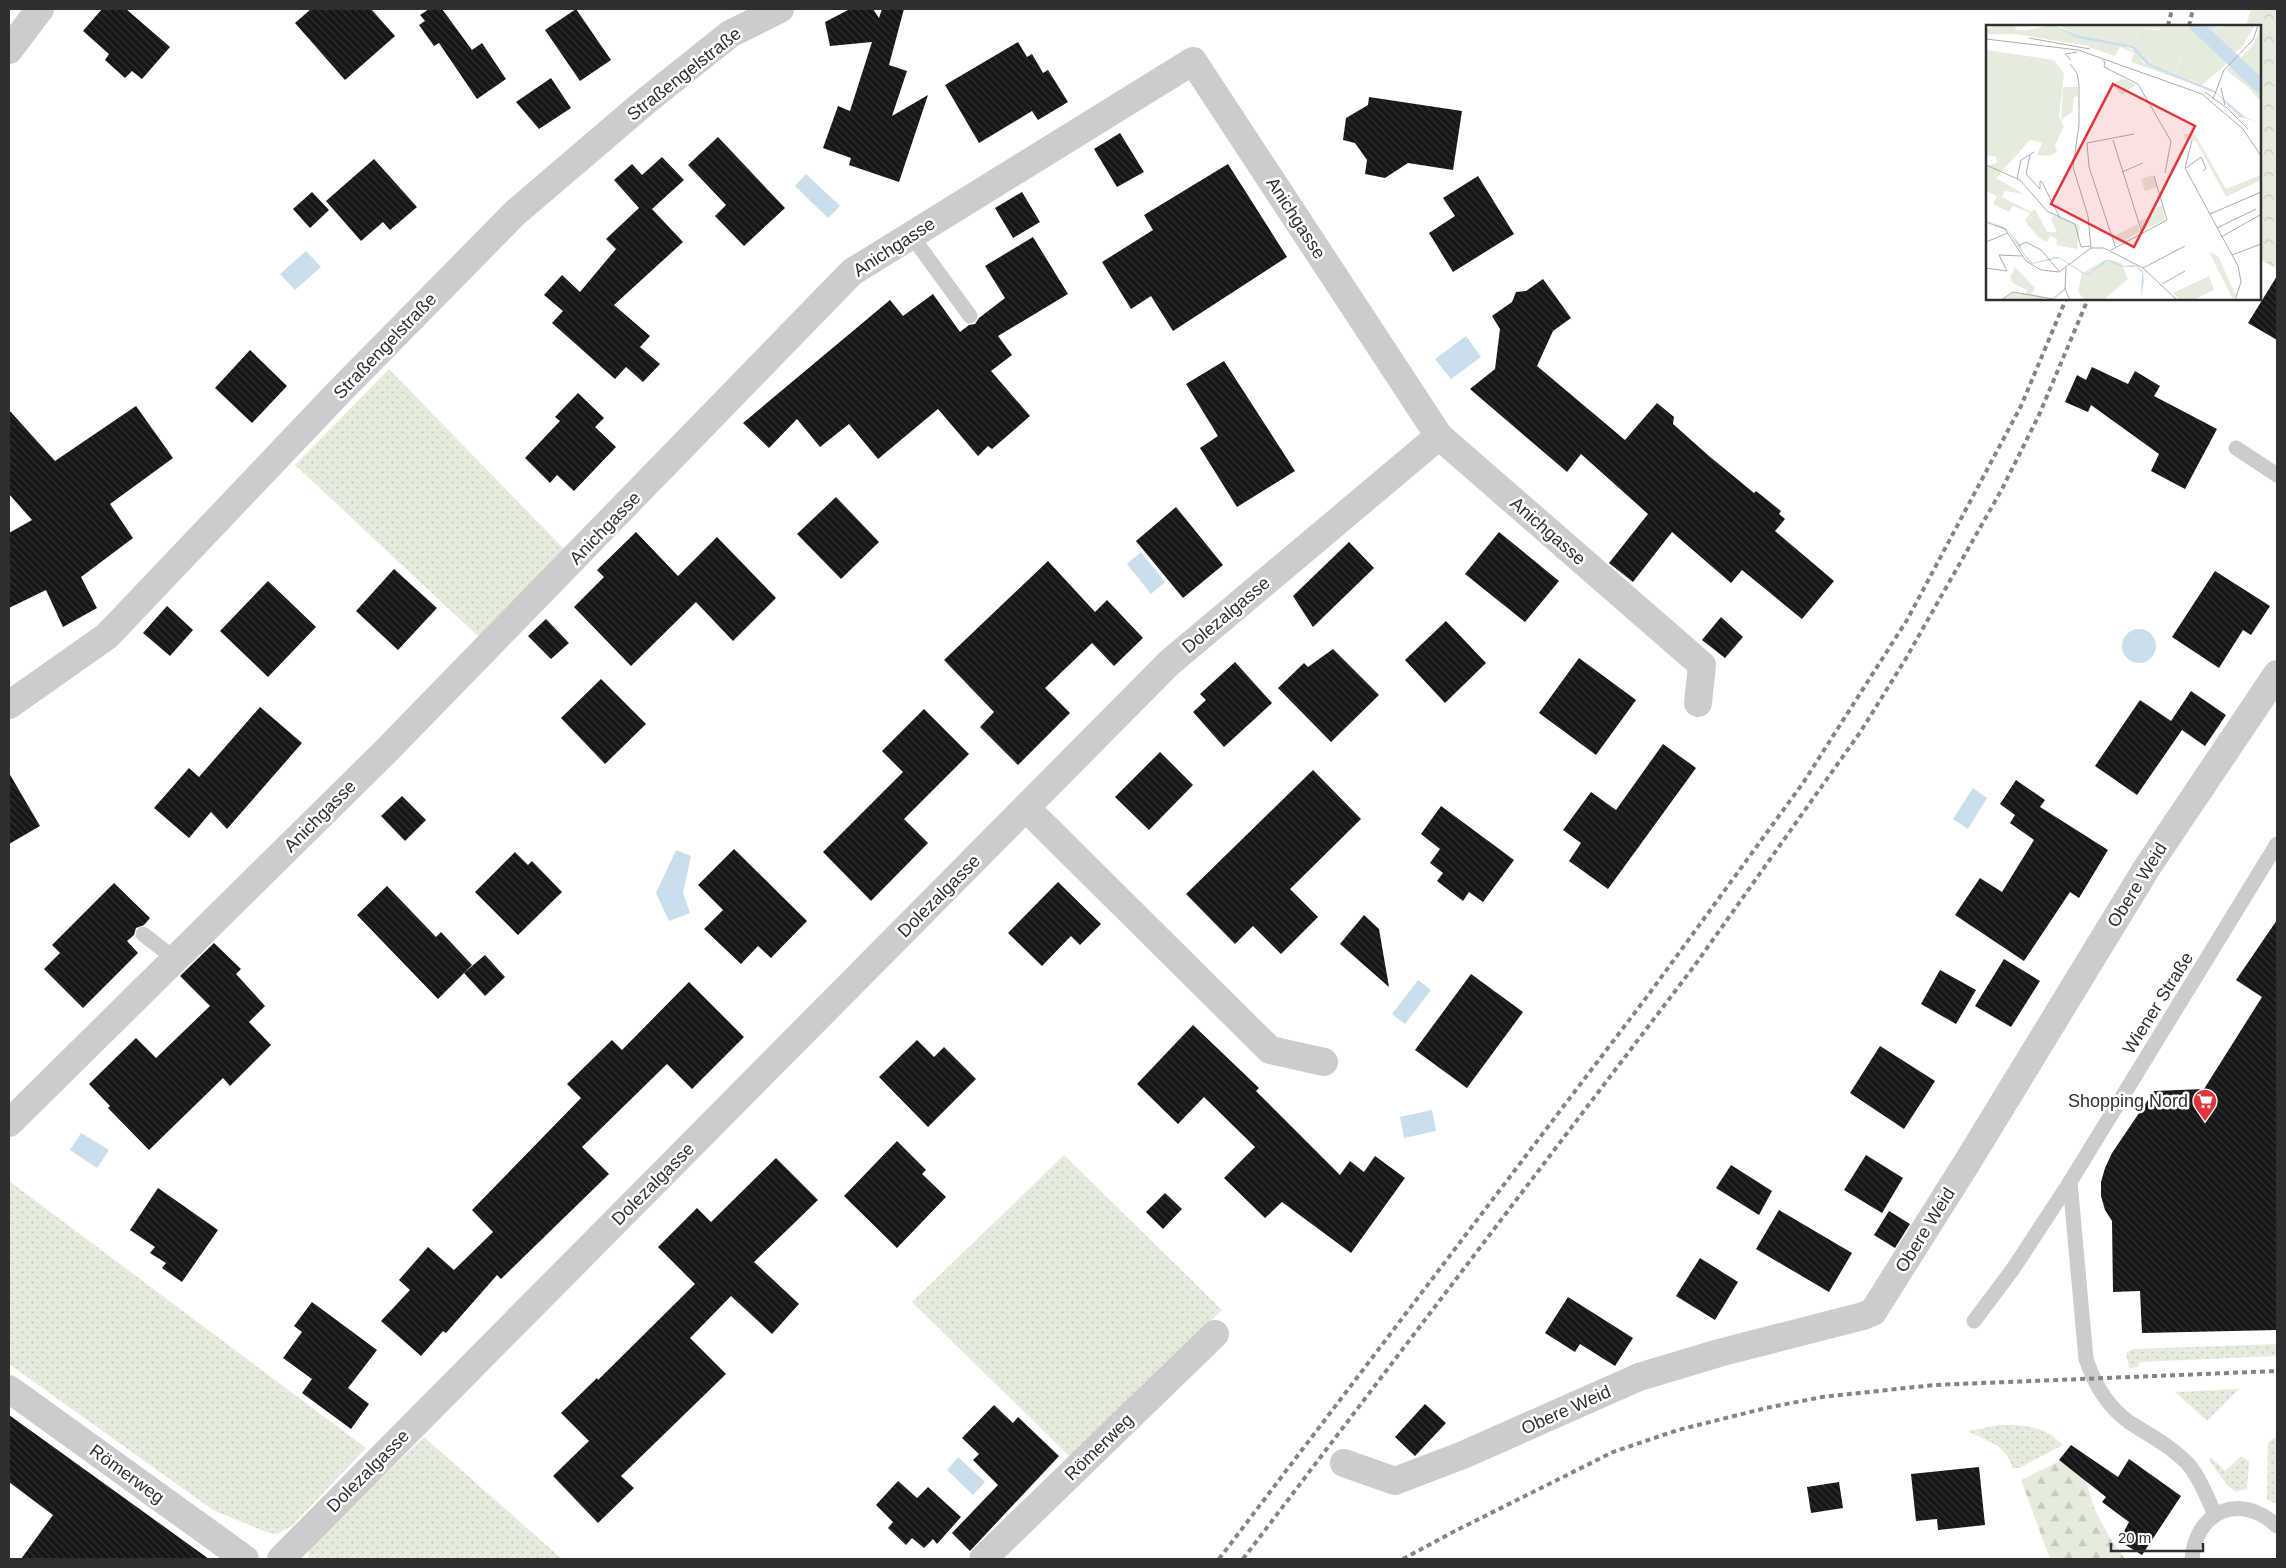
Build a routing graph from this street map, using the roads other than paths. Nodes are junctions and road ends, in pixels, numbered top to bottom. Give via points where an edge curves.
1 (40, 9) edge
2 (780, 9) edge
3 (9, 50) edge
4 (911, 235) junction
5 (970, 316) dead end
6 (1439, 436) junction
7 (2236, 448) dead end
8 (2277, 475) edge
9 (2277, 674) edge
10 (1698, 703) dead end
11 (9, 705) edge
12 (1026, 808) junction
13 (2277, 844) edge
14 (143, 934) dead end
15 (189, 953) junction
16 (1324, 1062) dead end
17 (9, 1123) edge
18 (2070, 1182) junction
19 (1974, 1321) dead end
20 (1215, 1334) dead end
21 (9, 1389) edge
22 (1344, 1463) dead end
23 (2215, 1515) junction
24 (2277, 1526) edge
25 (245, 1559) edge
26 (281, 1559) edge
27 (983, 1559) edge
28 (2192, 1559) edge

1 - 3 street
2 - 11 street, Straßengelstraße via 730,34 515,213 107,636
4 - 5 lane
4 - 6 street, Anichgasse via 1193,61
4 - 15 street, Anichgasse via 852,272
6 - 10 street, Anichgasse via 1702,665
6 - 12 street, Dolezalgasse via 1169,663
7 - 8 lane
9 - 22 street, Obere Weid via 2148,866 1873,1312 1640,1377 1464,1455 1395,1481
12 - 16 street via 1270,1050
12 - 26 street, Dolezalgasse
13 - 18 lane, Wiener Straße
14 - 15 lane
15 - 17 street, Anichgasse
18 - 19 lane, Wiener Straße via 2014,1269
18 - 23 lane via 2086,1359 2093,1379 2107,1400 2127,1420 2155,1437 2189,1465
20 - 27 street, Römerweg
21 - 25 street, Römerweg
23 - 24 lane via 2238,1508 2253,1509
23 - 28 lane via 2199,1530 2193,1544

